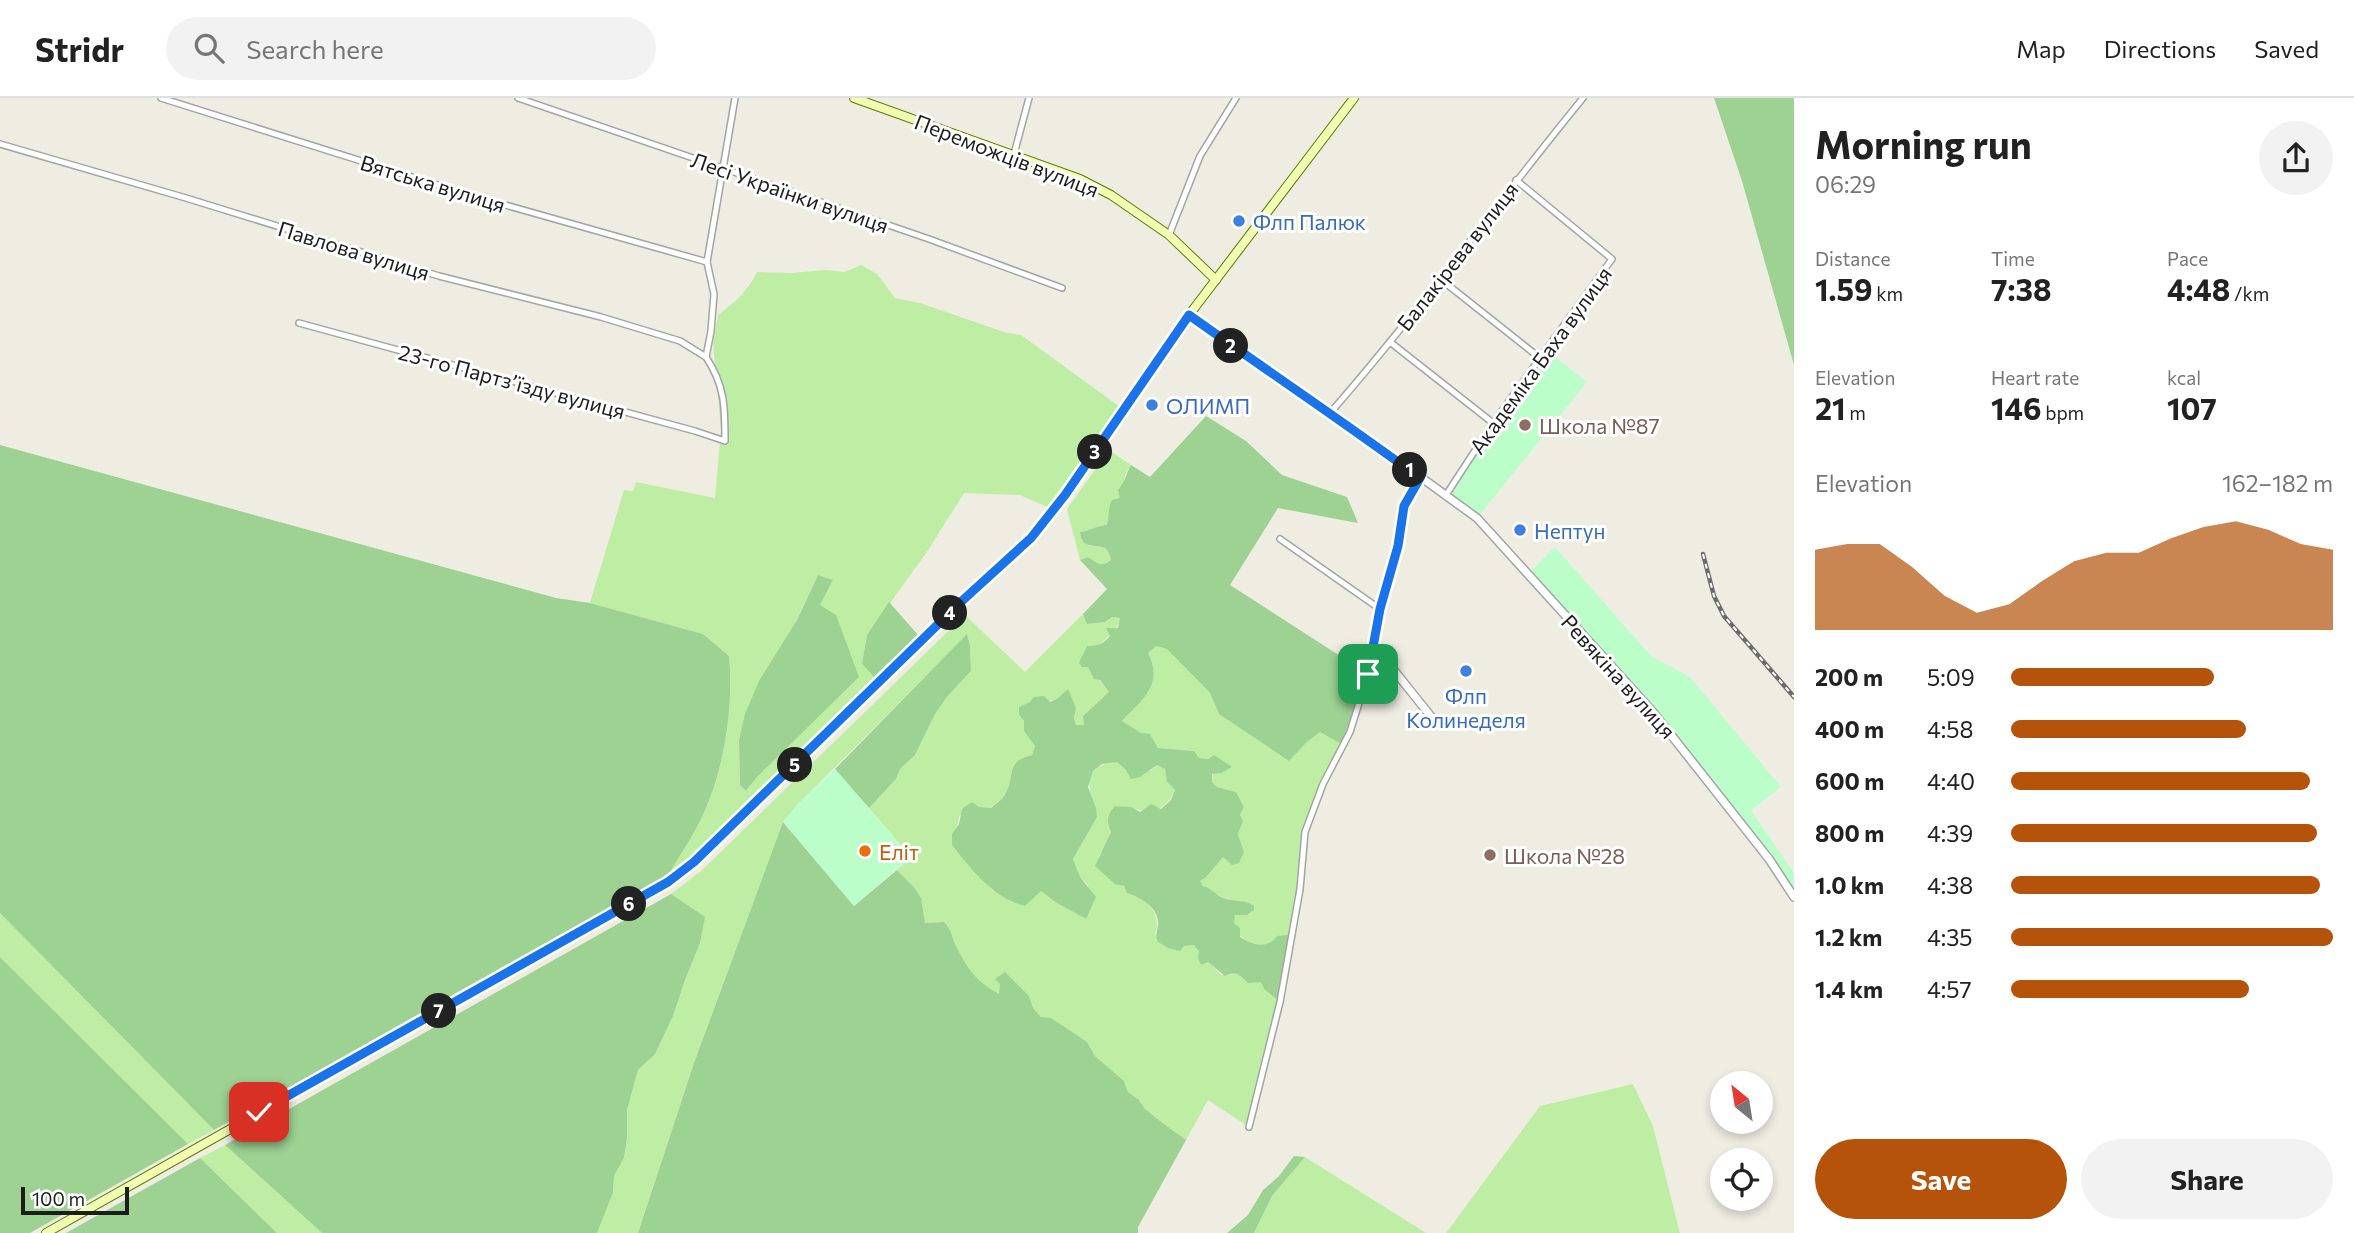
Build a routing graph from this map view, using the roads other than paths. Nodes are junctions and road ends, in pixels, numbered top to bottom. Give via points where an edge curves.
1 (161, 98) edge
2 (518, 98) edge
3 (735, 98) edge
4 (854, 98) edge
5 (1028, 98) edge
6 (1236, 98) edge
7 (1354, 98) edge
8 (1583, 98) edge
9 (0, 144) edge
10 (1014, 154) junction
11 (723, 168) junction
12 (1516, 180) junction
13 (1169, 235) junction
14 (707, 262) junction
15 (1439, 278) junction
16 (1216, 281) junction
17 (1062, 288) dead end
18 (1189, 315) junction
19 (299, 323) dead end
20 (1390, 342) junction
21 (706, 357) junction
22 (1540, 358) junction
23 (1331, 412) junction
24 (1493, 423) junction
25 (1420, 478) junction
26 (1446, 495) junction
27 (1280, 539) dead end
28 (1380, 609) junction
29 (1373, 644) junction
30 (1433, 719) dead end
31 (1794, 897) edge
32 (1250, 1127) dead end
33 (46, 1233) edge

1 - 14 street, Вятська вулиця via 463,193
2 - 11 street, Лесі Українки вулиця
3 - 11 street
4 - 10 main road, Переможців вулиця
5 - 10 street
6 - 13 street via 1200,156
7 - 16 main road
8 - 12 street, Балакірева вулиця
9 - 21 street, Павлова вулиця via 439,276 601,317 680,341
10 - 13 main road, Переможців вулиця via 1111,195
11 - 14 street
11 - 17 street, Лесі Українки вулиця
12 - 15 street, Балакірева вулиця
12 - 22 street, Академіка Баха вулиця via 1612,259
13 - 16 main road, Переможців вулиця
14 - 21 street via 714,294
15 - 20 street, Балакірева вулиця
15 - 22 street
16 - 18 main road
18 - 23 street, Ревякіна вулиця
18 - 33 main road via 1031,538 694,862 668,882
19 - 21 street, 23-го Партз’їзду вулиця via 725,441 725,404
20 - 23 street, Балакірева вулиця
20 - 24 street
22 - 24 street, Академіка Баха вулиця
23 - 25 street, Ревякіна вулиця
24 - 26 street, Академіка Баха вулиця
25 - 26 street, Ревякіна вулиця
25 - 28 street via 1404,506
26 - 31 street, Ревякіна вулиця via 1477,519 1653,712
27 - 28 street
28 - 29 street
29 - 30 street
29 - 32 street via 1350,732 1304,831 1300,889 1280,1002

